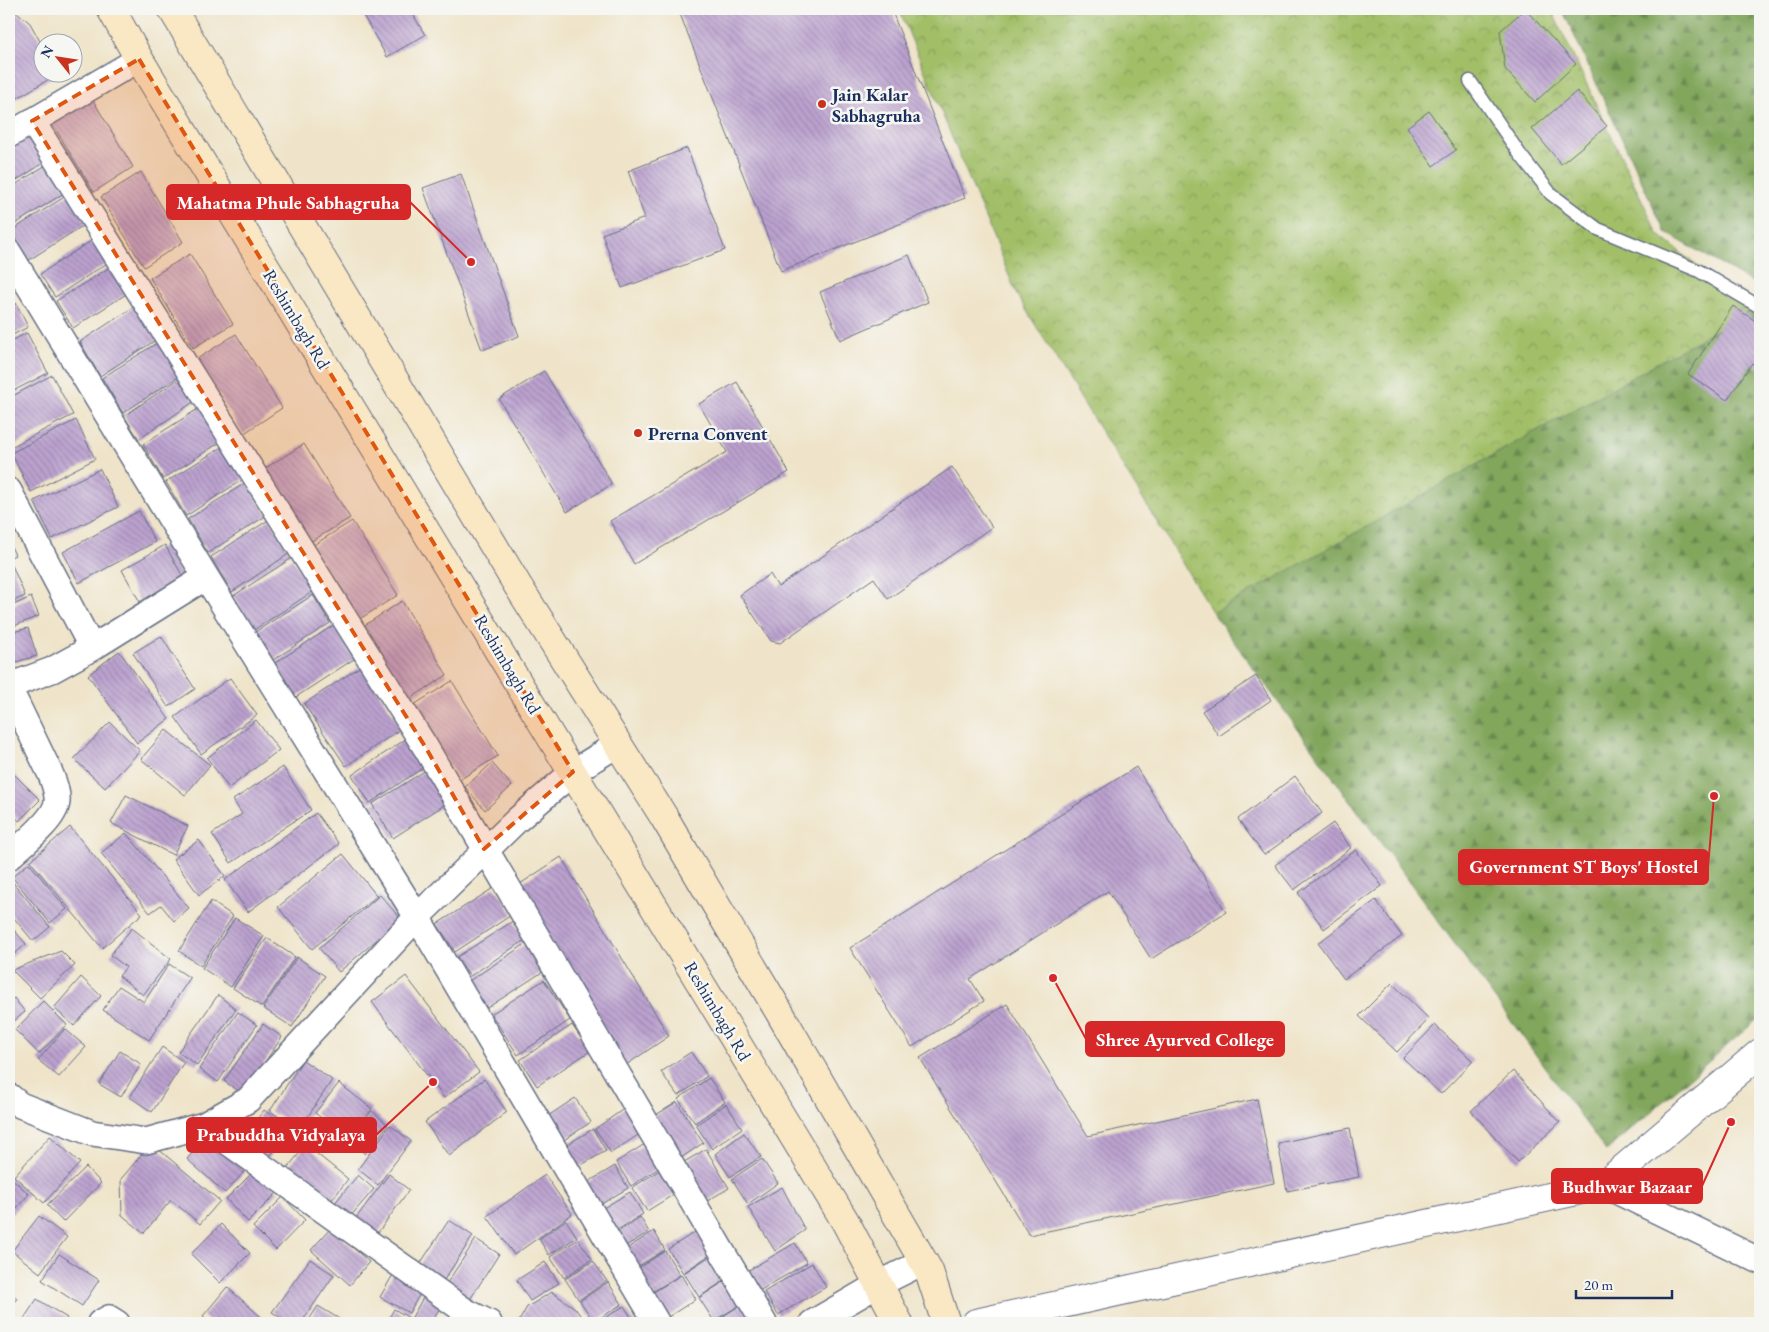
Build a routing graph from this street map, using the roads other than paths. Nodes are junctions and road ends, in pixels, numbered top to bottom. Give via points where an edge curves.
1 (111, 9) edge
2 (172, 9) edge
3 (139, 59) junction
4 (1470, 81) dead end
5 (32, 120) junction
6 (9, 134) edge
7 (9, 252) edge
8 (1760, 307) edge
9 (9, 491) edge
10 (206, 577) junction
11 (92, 648) junction
12 (9, 687) edge
13 (618, 744) junction
14 (573, 772) junction
15 (484, 849) junction
16 (9, 857) edge
17 (417, 917) junction
18 (1760, 1053) edge
19 (9, 1096) edge
20 (204, 1125) junction
21 (1604, 1185) junction
22 (1760, 1261) edge
23 (923, 1262) junction
24 (879, 1284) junction
25 (100, 1323) edge
26 (117, 1323) edge
27 (490, 1323) edge
28 (657, 1323) edge
29 (764, 1323) edge
30 (812, 1323) edge
31 (898, 1323) edge
32 (946, 1323) edge
33 (976, 1323) edge

1 - 3 main road, Reshimbagh Rd
2 - 13 main road via 518,586
3 - 5 street
3 - 14 main road, Reshimbagh Rd
4 - 8 lane via 1551,194 1598,229 1699,271
5 - 6 street
5 - 15 street via 426,748
7 - 10 street
9 - 11 street
10 - 11 street
10 - 17 street
11 - 12 street via 52,670
12 - 16 street via 51,775 58,803 48,820
13 - 14 street
13 - 23 main road
14 - 15 street
14 - 24 main road, Reshimbagh Rd via 845,1221
15 - 17 street
15 - 29 street
17 - 20 street via 248,1100
17 - 28 street
18 - 21 street
19 - 20 street via 20,1105 92,1133 146,1141
20 - 27 street via 465,1310
21 - 22 street
21 - 33 street
23 - 24 street
23 - 32 main road
24 - 30 street
24 - 31 main road, Reshimbagh Rd
25 - 26 street via 108,1318

